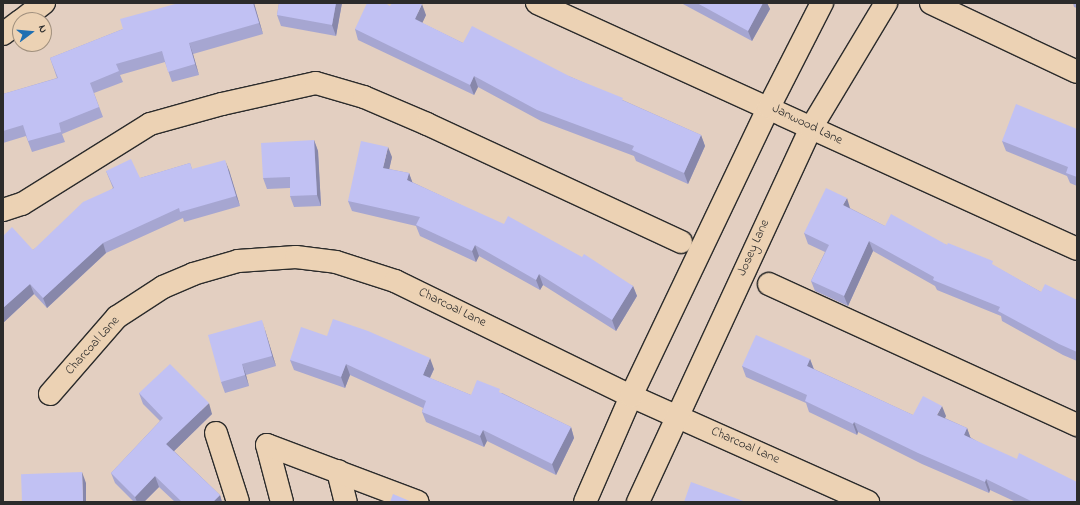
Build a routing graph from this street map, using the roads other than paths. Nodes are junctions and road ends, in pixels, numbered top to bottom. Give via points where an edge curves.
1 (44, 3) edge
2 (537, 3) edge
3 (822, 3) edge
4 (886, 3) edge
5 (931, 3) edge
6 (32, 12) edge
7 (12, 28) edge
8 (3, 34) edge
9 (1077, 72) edge
10 (769, 107) junction
11 (811, 128) junction
12 (3, 210) edge
13 (681, 242) dead end
14 (1077, 249) edge
15 (769, 284) dead end
16 (50, 394) dead end
17 (631, 396) junction
18 (679, 416) junction
19 (1077, 425) edge
20 (216, 433) dead end
21 (338, 471) junction
22 (238, 502) edge
23 (282, 502) edge
24 (346, 502) edge
25 (418, 502) edge
26 (585, 502) edge
27 (638, 502) edge
28 (868, 502) edge

1 - 6 street
2 - 10 street, Janwood Lane
3 - 10 street
4 - 11 street, Josey Lane
5 - 9 street
7 - 8 street
10 - 11 street, Janwood Lane
10 - 17 street
11 - 14 street, Janwood Lane
11 - 18 street, Josey Lane
12 - 13 street via 22,204 150,124 316,83 364,96
15 - 19 street
16 - 17 street, Charcoal Lane via 117,317 163,287 193,274 238,261 296,257 336,262 396,281
17 - 18 street, Charcoal Lane
17 - 26 street
18 - 27 street, Josey Lane
18 - 28 street, Charcoal Lane
20 - 22 street
21 - 23 street via 267,445
21 - 24 street
21 - 25 street

